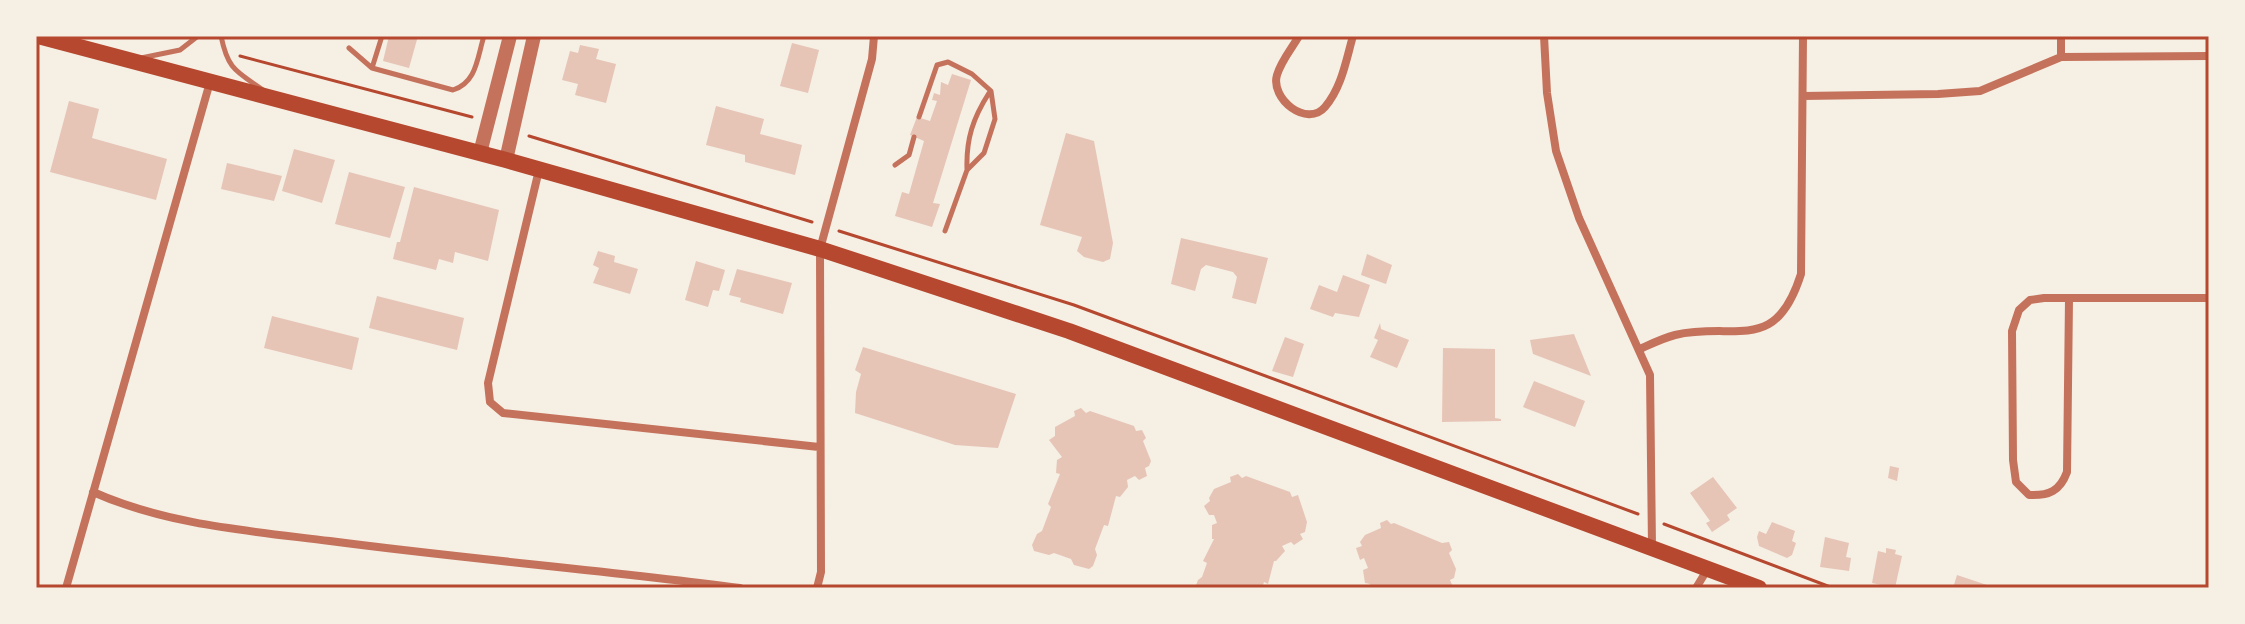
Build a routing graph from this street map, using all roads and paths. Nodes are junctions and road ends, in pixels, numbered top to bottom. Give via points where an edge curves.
1 (38, 36) edge
2 (198, 36) edge
3 (221, 36) edge
4 (382, 36) edge
5 (484, 36) edge
6 (510, 36) edge
7 (534, 36) edge
8 (874, 36) edge
9 (1299, 36) edge
10 (1353, 36) edge
11 (1544, 36) edge
12 (1803, 36) edge
13 (2061, 36) edge
14 (349, 48) dead end
15 (224, 52) junction
16 (2209, 56) edge
17 (2061, 57) junction
18 (128, 60) junction
19 (372, 68) junction
20 (210, 82) junction
21 (991, 91) junction
22 (1803, 96) junction
23 (277, 99) junction
24 (464, 115) dead end
25 (919, 117) dead end
26 (529, 136) dead end
27 (914, 137) dead end
28 (480, 153) junction
29 (506, 160) junction
30 (895, 165) dead end
31 (539, 170) junction
32 (967, 170) junction
33 (826, 227) junction
34 (945, 231) dead end
35 (820, 249) junction
36 (2209, 298) edge
37 (2069, 299) junction
38 (1640, 349) junction
39 (819, 447) junction
40 (93, 492) junction
41 (1651, 519) junction
42 (1652, 547) junction
43 (1708, 569) junction
44 (66, 588) edge
45 (740, 588) edge
46 (817, 588) edge
47 (1696, 588) edge
48 (1759, 588) edge
49 (1833, 588) edge

1 - 18 main road
2 - 18 lane via 180,50
3 - 15 lane
4 - 19 lane
5 - 19 lane via 472,78 453,90
6 - 28 street
7 - 29 street
8 - 33 street
9 - 10 street via 1276,76 1277,89 1298,112 1315,113 1323,110 1339,85
11 - 38 street via 1556,151 1597,260
12 - 22 street
13 - 17 street
14 - 19 lane
15 - 23 lane via 231,68
15 - 24 path
16 - 17 street
17 - 22 street via 1980,91
18 - 20 main road
20 - 23 main road
20 - 40 street
21 - 25 lane via 948,62 937,65
21 - 32 lane via 975,116 966,146
21 - 32 lane via 995,119 984,153
22 - 38 street via 1801,274 1793,299 1776,319 1756,330 1675,335
23 - 28 main road
26 - 33 path
27 - 30 lane via 909,155
28 - 29 main road
29 - 31 main road
31 - 35 main road
31 - 39 street via 488,383 490,402 503,413
32 - 34 lane
33 - 35 street
33 - 41 path via 1074,305
35 - 39 street
35 - 42 main road via 1069,331
36 - 37 street
37 - 37 street via 2067,472 2053,493 2029,495 2016,482 2013,460 2012,331 2019,310 2030,300
38 - 41 street via 1650,375
39 - 46 street
40 - 44 street
40 - 45 street via 176,519 230,528
41 - 42 street
41 - 49 path
42 - 43 main road
43 - 47 street
43 - 48 main road

